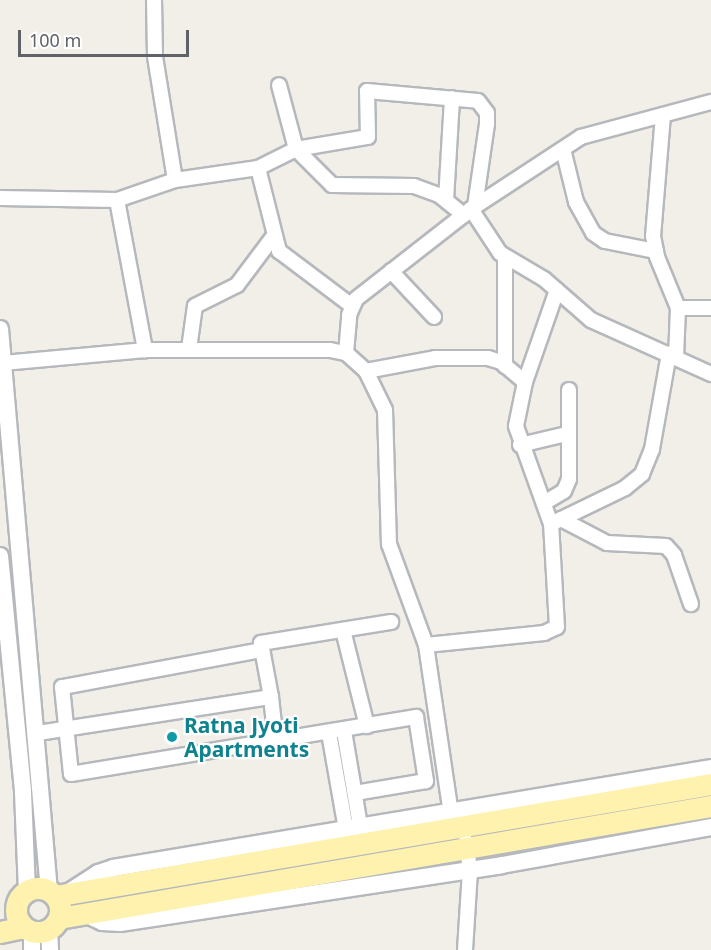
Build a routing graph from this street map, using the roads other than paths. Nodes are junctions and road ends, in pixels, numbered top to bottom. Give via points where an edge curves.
1 (153, 0) edge
2 (279, 85) dead end
3 (452, 98) junction
4 (711, 102) edge
5 (663, 115) junction
6 (296, 149) junction
7 (562, 149) junction
8 (258, 168) junction
9 (175, 180) junction
10 (0, 198) edge
11 (117, 200) junction
12 (446, 200) junction
13 (470, 210) junction
14 (273, 237) junction
15 (656, 251) junction
16 (505, 257) junction
17 (391, 271) junction
18 (557, 290) junction
19 (352, 306) junction
20 (678, 309) junction
21 (711, 309) edge
22 (434, 317) dead end
23 (0, 329) edge
24 (189, 349) junction
25 (145, 350) junction
26 (346, 353) junction
27 (673, 356) junction
28 (3, 363) junction
29 (505, 366) junction
30 (366, 371) junction
31 (711, 374) edge
32 (525, 382) junction
33 (569, 390) dead end
34 (567, 434) junction
35 (520, 445) junction
36 (8, 493) edge
37 (544, 503) junction
38 (556, 521) junction
39 (0, 556) edge
40 (691, 604) dead end
41 (391, 622) dead end
42 (343, 630) junction
43 (426, 645) junction
44 (262, 650) junction
45 (271, 697) junction
46 (367, 726) junction
47 (66, 731) junction
48 (344, 731) junction
49 (38, 733) junction
50 (329, 734) junction
51 (276, 742) junction
52 (711, 768) edge
53 (711, 784) edge
54 (355, 794) junction
55 (711, 806) edge
56 (456, 821) junction
57 (353, 827) junction
58 (711, 827) edge
59 (467, 848) junction
60 (470, 870) junction
61 (57, 894) junction
62 (14, 899) edge
63 (85, 914) junction
64 (0, 932) edge
65 (41, 935) edge
66 (465, 950) edge

1 - 9 street via 155,56
2 - 6 street
3 - 6 street via 367,91 368,137
3 - 12 street
3 - 13 street via 478,101 487,113
4 - 5 street
5 - 7 street via 598,130
5 - 15 street via 654,228
6 - 8 street
6 - 12 street via 332,185 414,186
7 - 13 street
7 - 15 street via 576,202 593,233 612,243
8 - 9 street
8 - 14 street
9 - 11 street
10 - 11 street
11 - 25 street
12 - 13 street
13 - 16 street
13 - 17 street
14 - 19 street via 285,258
14 - 24 street via 237,285 195,306
15 - 20 street
16 - 18 street
16 - 29 street
17 - 19 street
17 - 22 street
18 - 27 street via 598,324
18 - 32 street
19 - 26 street
20 - 21 street
20 - 27 street
23 - 28 street
24 - 25 street
24 - 26 street
25 - 28 street
26 - 30 street
27 - 31 street
27 - 38 street via 652,449 642,474 625,488
28 - 36 street
29 - 30 street via 488,358 435,358
29 - 32 street
30 - 43 street via 387,420 387,531 391,556
32 - 35 street via 516,426
33 - 34 street
34 - 35 street
34 - 37 street via 567,486
35 - 37 street
36 - 49 street
37 - 38 street
38 - 40 street via 600,541 666,546 674,555
38 - 43 street via 557,627 544,633
39 - 62 street via 23,792
41 - 42 street
42 - 44 street via 261,643
42 - 46 street
43 - 56 street
44 - 45 street
44 - 47 street via 62,687
45 - 47 street
45 - 51 street
46 - 48 street
46 - 54 street via 416,717 426,781
47 - 49 street
47 - 51 street via 71,774
48 - 50 street
48 - 54 street
49 - 61 street
50 - 51 street
50 - 57 street
52 - 56 street
53 - 56 main road
54 - 57 street
55 - 59 main road
56 - 57 street
56 - 59 street
56 - 61 main road
57 - 61 street via 105,870
58 - 60 street
59 - 60 street
59 - 63 main road
60 - 63 street via 120,923 102,922
60 - 66 street
61 - 62 main road
61 - 65 main road
62 - 65 main road via 15,915
63 - 65 main road
64 - 65 main road

